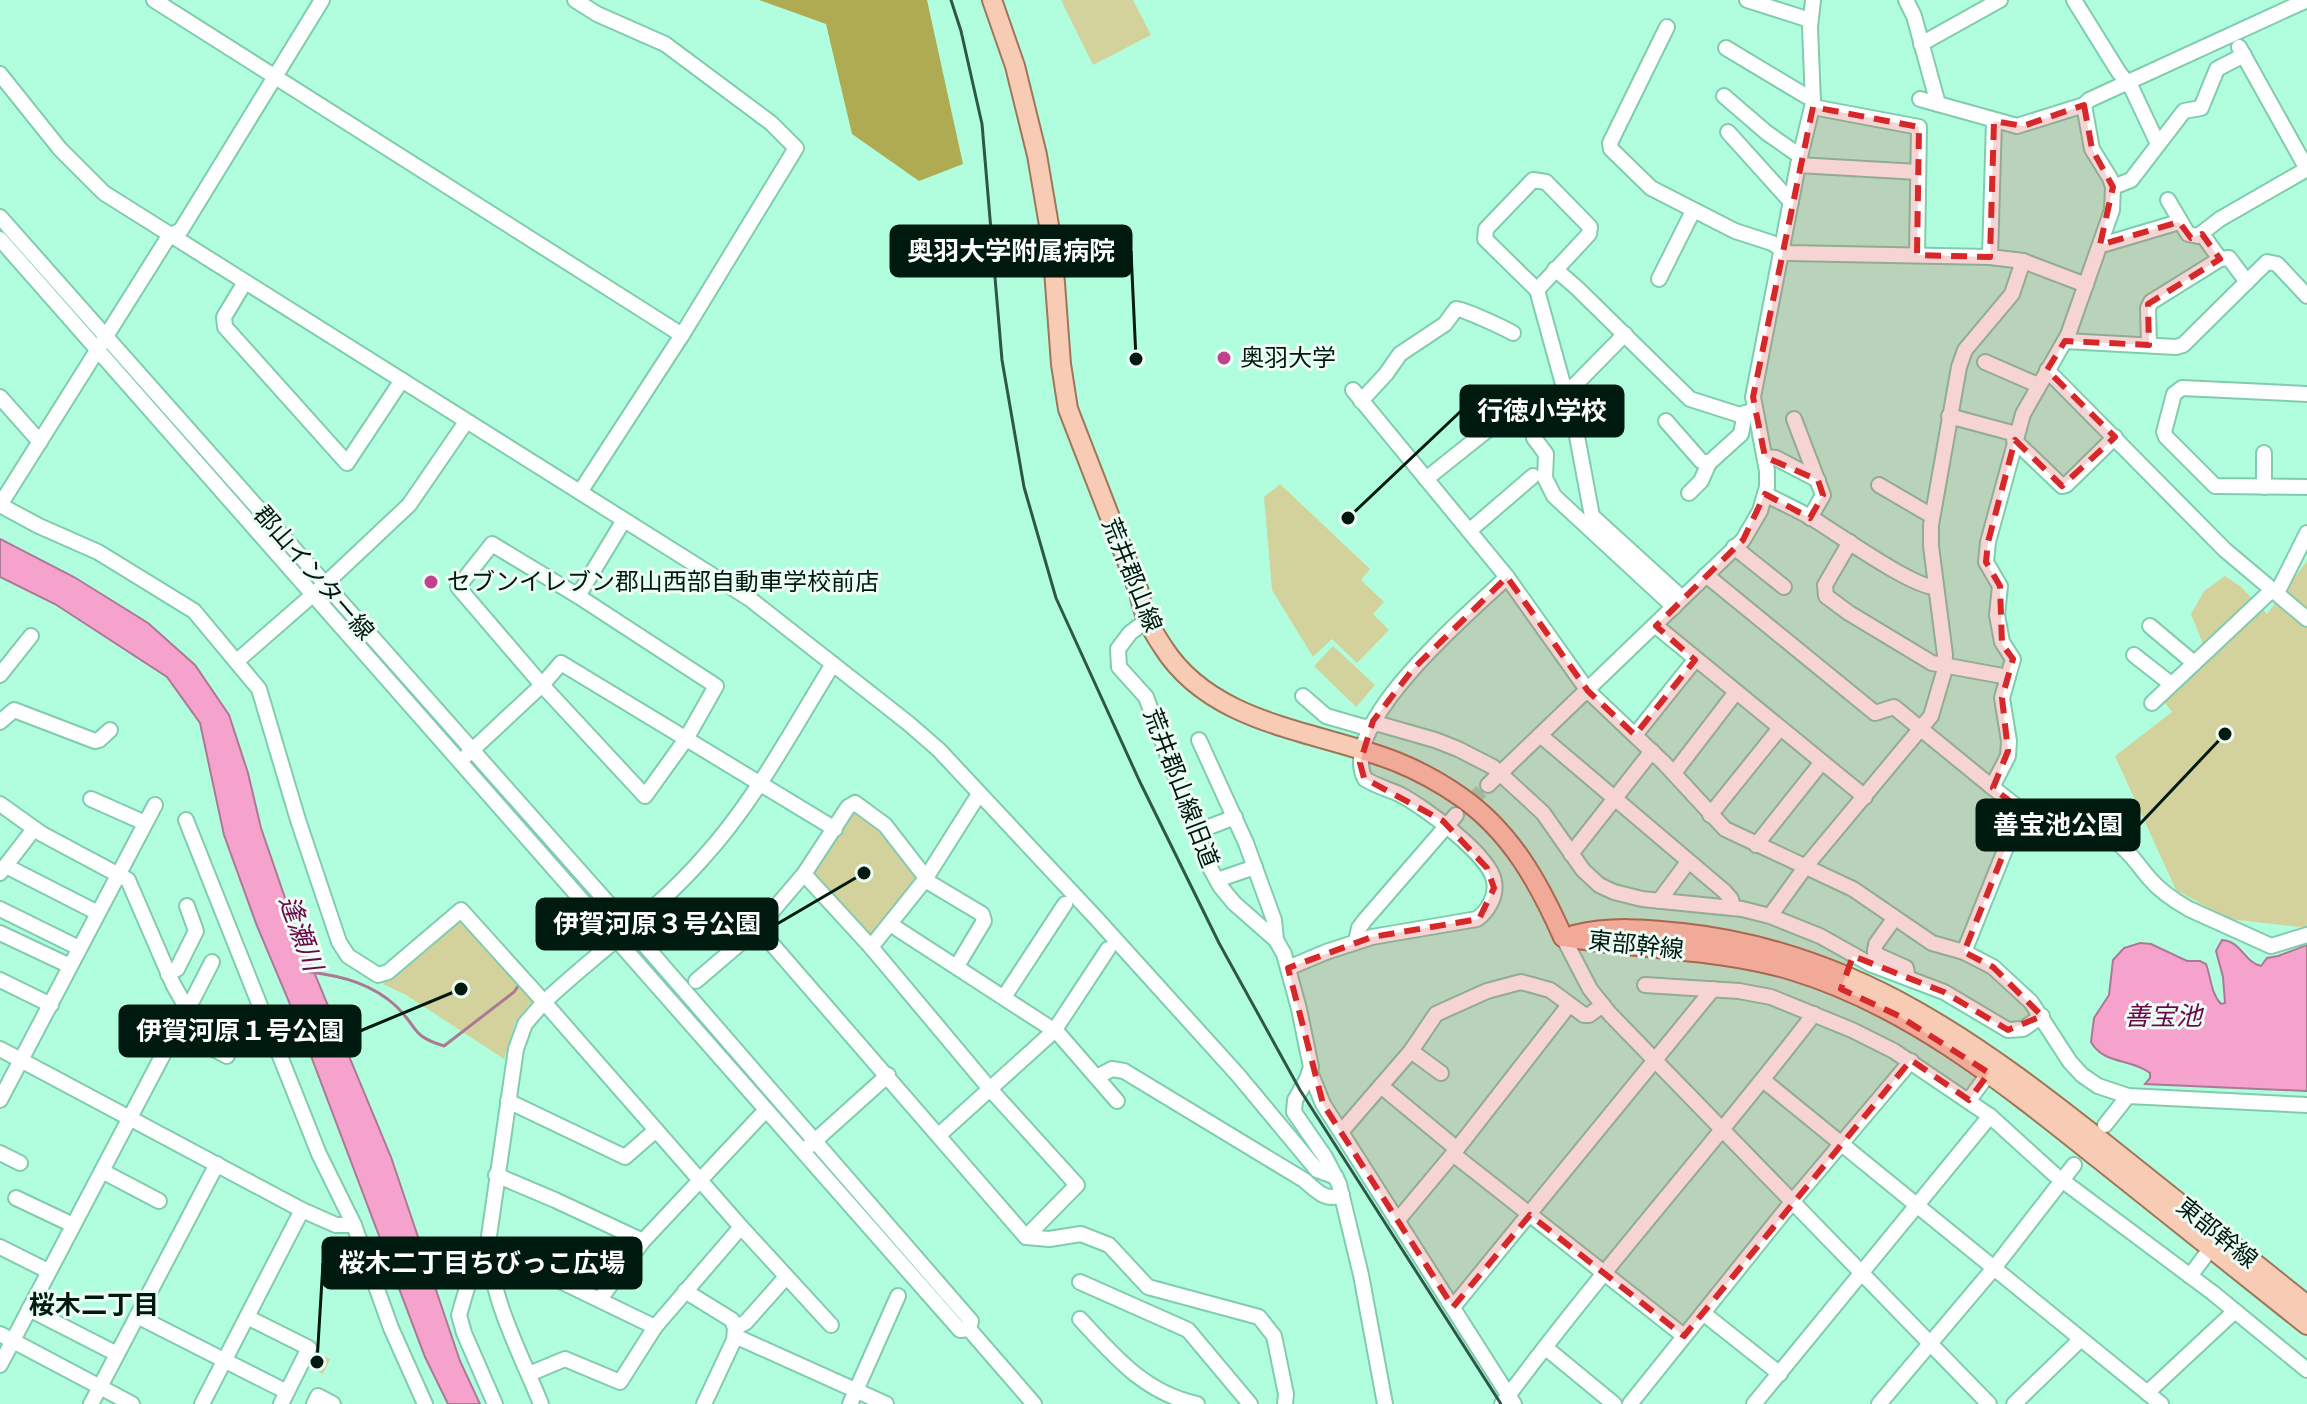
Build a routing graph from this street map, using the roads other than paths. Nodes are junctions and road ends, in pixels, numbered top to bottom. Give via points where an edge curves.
1 (154, 0) edge
2 (322, 0) edge
3 (575, 0) edge
4 (992, 0) edge
5 (1747, 0) edge
6 (1813, 0) edge
7 (1906, 0) edge
8 (2000, 0) edge
9 (2074, 0) edge
10 (2307, 0) edge
11 (1810, 20) junction
12 (1667, 27) dead end
13 (2233, 36) junction
14 (1921, 44) junction
15 (1726, 48) dead end
16 (2244, 55) junction
17 (0, 74) edge
18 (276, 78) junction
19 (2127, 83) junction
20 (1724, 96) dead end
21 (1920, 99) dead end
22 (1813, 102) junction
23 (1938, 104) junction
24 (2084, 105) junction
25 (1994, 121) junction
26 (1728, 132) dead end
27 (2158, 144) junction
28 (1799, 160) junction
29 (2307, 169) edge
30 (1918, 172) junction
31 (2113, 187) junction
32 (2168, 200) dead end
33 (1791, 202) junction
34 (1693, 211) junction
35 (0, 217) edge
36 (2179, 222) junction
37 (2202, 234) junction
38 (169, 236) junction
39 (0, 239) edge
40 (2101, 242) junction
41 (1782, 249) junction
42 (1917, 255) junction
43 (1990, 257) junction
44 (2220, 259) junction
45 (2023, 261) junction
46 (1555, 269) junction
47 (1659, 279) dead end
48 (245, 282) junction
49 (2247, 282) junction
50 (2086, 285) junction
51 (1537, 290) junction
52 (2307, 296) edge
53 (1513, 333) dead end
54 (1625, 334) junction
55 (106, 335) junction
56 (682, 335) junction
57 (2065, 341) junction
58 (2149, 345) junction
59 (98, 349) junction
60 (1985, 362) dead end
61 (2047, 370) junction
62 (402, 380) junction
63 (2038, 385) junction
64 (1566, 394) junction
65 (2307, 394) edge
66 (0, 397) edge
67 (1750, 412) junction
68 (1949, 416) junction
69 (1794, 419) dead end
70 (1500, 420) dead end
71 (1666, 421) dead end
72 (466, 422) junction
73 (2015, 437) junction
74 (2115, 437) junction
75 (1534, 438) dead end
76 (40, 442) junction
77 (2264, 453) dead end
78 (1765, 457) junction
79 (1709, 463) junction
80 (1533, 476) dead end
81 (1426, 479) junction
82 (1818, 480) junction
83 (1879, 485) dead end
84 (2264, 487) junction
85 (2307, 487) edge
86 (580, 492) junction
87 (1689, 493) dead end
88 (1765, 494) junction
89 (0, 505) edge
90 (1932, 516) junction
91 (1810, 518) junction
92 (624, 520) junction
93 (1469, 531) junction
94 (2307, 533) edge
95 (1850, 542) junction
96 (1734, 547) junction
97 (1706, 575) junction
98 (1507, 577) junction
99 (1784, 587) dead end
100 (1936, 587) junction
101 (319, 590) junction
102 (2274, 592) junction
103 (578, 596) junction
104 (1678, 603) junction
105 (2307, 619) edge
106 (1146, 621) junction
107 (1656, 626) junction
108 (2150, 626) dead end
109 (31, 636) dead end
110 (2134, 655) dead end
111 (1695, 660) junction
112 (237, 661) junction
113 (2194, 663) junction
114 (833, 664) junction
115 (1944, 666) junction
116 (0, 675) edge
117 (2008, 677) junction
118 (2171, 684) junction
119 (542, 685) junction
120 (1588, 691) junction
121 (1736, 692) junction
122 (1303, 696) dead end
123 (2152, 703) dead end
124 (2, 717) edge
125 (1371, 726) junction
126 (1780, 728) junction
127 (1919, 729) junction
128 (110, 730) dead end
129 (1540, 735) junction
130 (1635, 735) junction
131 (686, 739) junction
132 (1199, 740) dead end
133 (1363, 751) junction
134 (1652, 751) junction
135 (466, 755) junction
136 (1822, 762) junction
137 (1501, 772) junction
138 (1674, 773) junction
139 (759, 784) junction
140 (1488, 785) tunnel mouth
141 (1992, 787) junction
142 (979, 794) junction
143 (1613, 797) junction
144 (1865, 797) junction
145 (91, 799) dead end
146 (0, 804) edge
147 (155, 805) dead end
148 (1710, 815) junction
149 (1235, 817) junction
150 (186, 820) dead end
151 (1451, 820) junction
152 (145, 823) junction
153 (34, 829) junction
154 (835, 829) junction
155 (1196, 832) junction
156 (2012, 835) junction
157 (1756, 845) junction
158 (1571, 854) junction
159 (1688, 862) junction
160 (1806, 866) junction
161 (1255, 867) junction
162 (3, 869) edge
163 (119, 873) junction
164 (804, 874) junction
165 (926, 878) junction
166 (1217, 880) junction
167 (1659, 901) junction
168 (1065, 904) dead end
169 (187, 906) dead end
170 (1733, 908) junction
171 (0, 909) edge
172 (98, 913) junction
173 (1770, 916) junction
174 (1894, 919) junction
175 (890, 924) junction
176 (630, 928) junction
177 (758, 928) junction
178 (0, 933) edge
179 (2307, 935) edge
180 (1563, 937) junction
181 (619, 939) junction
182 (1276, 940) junction
183 (1356, 941) junction
184 (871, 947) junction
185 (79, 948) junction
186 (1108, 949) dead end
187 (1964, 952) junction
188 (1853, 956) junction
189 (212, 962) dead end
190 (70, 966) junction
191 (957, 966) junction
192 (1288, 968) junction
193 (168, 974) junction
194 (1846, 975) junction
195 (1908, 978) junction
196 (0, 980) edge
197 (696, 981) dead end
198 (1645, 985) dead end
199 (1713, 989) junction
200 (1004, 997) junction
201 (544, 1002) junction
202 (51, 1005) junction
203 (1569, 1005) junction
204 (1603, 1005) junction
205 (186, 1006) junction
206 (1814, 1014) junction
207 (2042, 1016) junction
208 (177, 1029) junction
209 (1054, 1031) junction
210 (0, 1049) edge
211 (1411, 1051) junction
212 (227, 1056) dead end
213 (21, 1059) junction
214 (1656, 1061) junction
215 (1911, 1061) junction
216 (1310, 1072) junction
217 (1441, 1073) dead end
218 (1989, 1073) junction
219 (888, 1075) junction
220 (1097, 1077) junction
221 (1763, 1080) junction
222 (1381, 1086) junction
223 (990, 1089) junction
224 (2128, 1096) junction
225 (0, 1100) edge
226 (1969, 1100) junction
227 (508, 1101) junction
228 (1117, 1101) dead end
229 (2307, 1105) edge
230 (765, 1111) junction
231 (130, 1116) junction
232 (1990, 1116) junction
233 (2105, 1125) dead end
234 (1723, 1129) junction
235 (656, 1130) junction
236 (1341, 1132) junction
237 (939, 1135) junction
238 (815, 1141) junction
239 (1841, 1144) junction
240 (1455, 1151) junction
241 (802, 1152) junction
242 (0, 1153) edge
243 (20, 1163) dead end
244 (217, 1164) junction
245 (2074, 1165) dead end
246 (102, 1171) junction
247 (496, 1175) junction
248 (1336, 1177) junction
249 (699, 1180) junction
250 (2062, 1180) junction
251 (1342, 1195) junction
252 (16, 1198) dead end
253 (159, 1201) dead end
254 (1792, 1202) junction
255 (1916, 1206) junction
256 (302, 1210) junction
257 (1530, 1215) junction
258 (1397, 1221) junction
259 (73, 1225) junction
260 (354, 1225) junction
261 (741, 1227) junction
262 (1026, 1237) junction
263 (643, 1241) junction
264 (0, 1247) edge
265 (2211, 1248) junction
266 (477, 1254) dead end
267 (489, 1268) junction
268 (1994, 1268) junction
269 (48, 1271) junction
270 (1603, 1273) junction
271 (1862, 1274) junction
272 (2190, 1276) junction
273 (786, 1277) junction
274 (1080, 1282) dead end
275 (685, 1291) junction
276 (898, 1296) dead end
277 (600, 1299) junction
278 (2307, 1305) edge
279 (1453, 1307) junction
280 (29, 1309) junction
281 (2235, 1311) junction
282 (1703, 1313) junction
283 (137, 1316) junction
284 (247, 1317) junction
285 (1080, 1319) dead end
286 (831, 1325) dead end
287 (2307, 1325) edge
288 (655, 1327) junction
289 (969, 1329) junction
290 (735, 1332) junction
291 (1684, 1336) junction
292 (6, 1338) edge
293 (2080, 1340) junction
294 (1930, 1343) junction
295 (1546, 1348) junction
296 (117, 1354) junction
297 (225, 1360) junction
298 (0, 1365) edge
299 (2307, 1370) edge
300 (529, 1374) junction
301 (1780, 1374) junction
302 (99, 1387) junction
303 (284, 1398) edge
304 (854, 1398) edge
305 (1508, 1401) edge
306 (2156, 1401) edge
307 (1177, 1402) edge
308 (91, 1404) edge
309 (132, 1404) edge
310 (202, 1404) edge
311 (314, 1404) edge
312 (333, 1404) edge
313 (425, 1404) edge
314 (495, 1404) edge
315 (541, 1404) edge
316 (704, 1404) edge
317 (886, 1404) edge
318 (1034, 1404) edge
319 (1197, 1404) edge
320 (1249, 1404) edge
321 (1285, 1404) edge
322 (1385, 1404) edge
323 (1614, 1404) edge
324 (1630, 1404) edge
325 (1754, 1404) edge
326 (1879, 1404) edge
327 (1989, 1404) edge
328 (2014, 1404) edge

1 - 18 street
2 - 18 street
3 - 56 street via 665,44 771,123 796,148
4 - 106 main road, 荒井郡山線 via 1037,155 1052,243 1068,409
5 - 11 street
6 - 11 street
7 - 14 street
8 - 14 street
9 - 19 street
10 - 13 street
11 - 22 street
12 - 34 street via 1611,137 1611,149 1648,186
13 - 16 street
13 - 19 street
14 - 23 street
15 - 22 street
16 - 27 street via 2217,69 2203,105 2184,111
16 - 29 street
17 - 38 street via 94,186
18 - 38 street via 181,230
18 - 56 street
19 - 24 street
19 - 27 street
20 - 28 street
21 - 23 street
22 - 28 street
22 - 30 street via 1919,127
23 - 25 street
24 - 25 street via 2022,126
24 - 31 street via 2092,149
25 - 43 street
26 - 33 street
27 - 31 street via 2131,180
28 - 30 street
28 - 33 street
29 - 37 street
30 - 42 street
31 - 40 street
32 - 36 street
33 - 41 street
34 - 41 street
34 - 47 street
35 - 55 street, 郡山インター線
36 - 37 street via 2191,236
36 - 40 street
37 - 44 street
38 - 48 street
38 - 55 street
39 - 59 street
40 - 50 street
41 - 42 street
41 - 67 street
42 - 43 street
43 - 45 street
44 - 49 street via 2229,258
44 - 58 street via 2151,302
45 - 50 street
45 - 68 street via 2012,294 1965,350
46 - 51 street
46 - 51 street via 1590,227 1546,182 1535,179 1484,237
46 - 54 street
48 - 62 street
48 - 62 street via 224,317 225,327 347,463
49 - 52 street via 2271,261
49 - 58 street via 2183,345
50 - 57 street
51 - 64 street
53 - 81 street via 1456,309 1441,328 1400,354 1386,374 1357,396
54 - 64 street
54 - 67 street via 1690,399 1740,415
55 - 59 street
55 - 101 street, 郡山インター線
56 - 86 street
57 - 58 street
57 - 61 street
59 - 76 street
59 - 101 street
60 - 63 street
61 - 63 street
61 - 74 street
62 - 72 street
63 - 73 street
64 - 104 street via 1592,516
65 - 84 street via 2182,388 2174,394 2165,435 2194,466 2215,486
66 - 76 street
67 - 78 street
67 - 79 street via 1741,434
68 - 73 street
68 - 90 street
69 - 82 street
70 - 81 street
71 - 79 street via 1701,461
72 - 86 street
72 - 101 street via 409,505
73 - 74 street via 2062,486
73 - 117 street via 1986,562 2000,586 1997,617 2002,642 2013,659
74 - 102 street via 2225,550
75 - 104 street via 1546,454 1545,478 1554,496
76 - 89 street
77 - 84 street
78 - 82 street
78 - 88 street
79 - 87 street
80 - 93 street
81 - 93 street
82 - 91 street via 1823,495
83 - 90 street
84 - 85 street
86 - 92 street
88 - 91 street
88 - 96 street via 1751,527
89 - 112 street via 98,552 194,611
90 - 100 street
91 - 95 street
92 - 103 street
92 - 114 street via 750,599
93 - 98 street
94 - 102 street
95 - 100 street
95 - 115 street via 1825,585 1826,596
96 - 97 street
96 - 99 street
97 - 104 street
97 - 127 street via 1875,713 1894,707
98 - 120 street
98 - 125 street via 1393,691
100 - 115 street
101 - 112 street
101 - 135 street, 郡山インター線
102 - 105 street
102 - 113 street
103 - 119 street via 492,544 458,587
103 - 131 street via 716,686
104 - 107 street
106 - 133 main road, 荒井郡山線 via 1172,663 1216,700
106 - 155 street, 荒井郡山線旧道 via 1118,649 1119,667 1146,697
107 - 111 street
107 - 120 street
108 - 113 street
109 - 116 street
110 - 118 street
111 - 121 street
111 - 130 street
112 - 201 street via 259,689 298,820 348,956 378,975 388,972 461,910
113 - 118 street
114 - 139 street
114 - 142 street via 921,734
115 - 117 street
115 - 127 street via 1931,716
117 - 141 street via 2002,700 2009,746
118 - 123 street
119 - 131 street via 561,663
119 - 131 street via 645,796
119 - 135 street
120 - 129 street
120 - 130 street
121 - 126 street
121 - 138 street
122 - 125 street via 1321,713
124 - 128 street via 14,710 95,741
125 - 133 street
125 - 137 street via 1448,745
126 - 136 street
126 - 148 street
127 - 141 street
127 - 144 street
129 - 137 street
129 - 143 street
130 - 134 street
131 - 139 street
132 - 149 street
133 - 151 street via 1365,779
133 - 180 main road, 荒井郡山線 via 1428,776 1478,810 1529,869
134 - 138 street
134 - 143 street
135 - 176 street, 郡山インター線
135 - 181 street
136 - 144 street
136 - 157 street
137 - 140 street
137 - 158 street via 1543,813
138 - 148 street
139 - 154 street
139 - 176 street via 703,859
141 - 156 street via 2021,810
142 - 165 street
142 - 248 street via 1238,1075 1317,1170
143 - 158 street
143 - 159 street
144 - 160 street
145 - 152 street
146 - 153 street
147 - 152 street
148 - 157 street
149 - 155 street
149 - 161 street
150 - 260 street via 319,1154
151 - 183 street via 1365,920
151 - 183 street via 1494,879 1487,910 1477,919
152 - 163 street
153 - 162 street
153 - 163 street
154 - 164 street
154 - 165 street via 848,807 857,803 885,825
155 - 166 street, 荒井郡山線旧道
156 - 179 street via 2108,838 2131,855 2152,882 2189,909 2271,946
156 - 187 street
157 - 160 street
158 - 167 street via 1604,888
159 - 167 street
159 - 170 street via 1729,897
160 - 173 street
160 - 174 street via 1853,889
161 - 166 street
161 - 182 street
162 - 172 street
163 - 172 street
163 - 193 street via 128,880
164 - 177 street
164 - 184 street
165 - 175 street
165 - 191 street via 982,914 984,921
166 - 182 street, 荒井郡山線旧道 via 1234,903
167 - 170 street
168 - 200 street
169 - 193 street via 196,931 177,969
170 - 173 street
171 - 185 street
172 - 185 street
173 - 188 street
174 - 187 street via 1932,943
174 - 195 street via 1875,954 1906,968
175 - 184 street
175 - 191 street
176 - 181 street
176 - 238 street, 郡山インター線
177 - 197 street
177 - 219 street
178 - 190 street
180 - 194 main road, 東部幹線 via 1618,928 1704,935 1794,956
180 - 204 street
180 - 218 main road, 東部幹線 via 1681,949 1791,970 1899,1016
181 - 201 street
181 - 230 street
182 - 192 street, 荒井郡山線旧道
183 - 192 street
184 - 223 street
185 - 190 street
186 - 209 street
187 - 207 street via 1993,967
188 - 194 street
188 - 195 street
189 - 205 street
190 - 202 street
191 - 200 street
192 - 216 street, 荒井郡山線旧道
193 - 205 street
194 - 278 main road, 東部幹線 via 1941,1023 1997,1061
195 - 207 street via 1944,992 2008,1030 2023,1029
196 - 202 street
198 - 199 street
199 - 206 street via 1771,997
199 - 214 street
200 - 209 street
201 - 227 street via 521,1032
201 - 235 street
202 - 213 street
203 - 204 street via 1587,1015
203 - 211 street via 1535,984 1509,984 1436,1014
203 - 240 street
204 - 214 street
205 - 208 street
206 - 215 street
206 - 221 street
207 - 224 street via 2082,1075
208 - 212 street
208 - 231 street
209 - 220 street
209 - 223 street
210 - 213 street
211 - 217 street
211 - 222 street
213 - 225 street
213 - 231 street
214 - 234 street
214 - 257 street
215 - 226 street
215 - 239 street
216 - 236 street, 荒井郡山線旧道
216 - 248 street via 1294,1112
218 - 226 street
218 - 265 main road, 東部幹線
219 - 237 street
219 - 238 street
220 - 228 street
220 - 251 street via 1112,1069 1124,1071 1324,1196
221 - 234 street
221 - 239 street
222 - 236 street
222 - 240 street
223 - 237 street
223 - 262 street via 1077,1185
224 - 229 street
224 - 233 street
226 - 232 street
227 - 235 street via 625,1157
227 - 247 street
230 - 241 street
230 - 249 street
231 - 244 street
231 - 246 street
232 - 250 street
232 - 255 street
234 - 254 street
234 - 270 street
235 - 249 street
236 - 258 street, 荒井郡山線旧道
237 - 262 street
238 - 241 street
238 - 289 street, 郡山インター線 via 971,1321
239 - 254 street
239 - 255 street
240 - 257 street
240 - 258 street
241 - 289 street via 960,1330
242 - 243 street
244 - 256 street
244 - 283 street
245 - 250 street
246 - 253 street
246 - 259 street
247 - 263 street
247 - 267 street
248 - 251 street
249 - 261 street
249 - 263 street
250 - 268 street
250 - 272 street
251 - 322 street
252 - 259 street
254 - 271 street
254 - 282 street
255 - 268 street
255 - 271 street
256 - 260 street via 336,1225
256 - 284 street
257 - 270 street
257 - 279 street
258 - 279 street, 荒井郡山線旧道
259 - 269 street
260 - 313 street
261 - 273 street
261 - 275 street
262 - 321 street via 1081,1234 1109,1245 1148,1287 1259,1317 1274,1336
263 - 277 street
264 - 269 street
265 - 272 street
265 - 287 main road, 東部幹線
266 - 314 street via 459,1315
267 - 277 street via 527,1265
267 - 300 street
268 - 293 street
268 - 294 street
269 - 280 street
270 - 291 street
270 - 295 street
271 - 294 street
271 - 301 street
272 - 281 street
273 - 286 street
273 - 290 street
274 - 320 street via 1188,1330
275 - 288 street
275 - 290 street via 732,1320
276 - 304 street
277 - 288 street
279 - 305 street, 荒井郡山線旧道
280 - 292 street
280 - 296 street
281 - 299 street
281 - 306 street
282 - 291 street
282 - 301 street
283 - 296 street
283 - 297 street
284 - 297 street
284 - 303 street via 309,1348
285 - 307 street via 1130,1372
288 - 300 street via 620,1382 565,1359
289 - 318 street
290 - 304 street
290 - 316 street
291 - 324 street
292 - 298 street
292 - 302 street
293 - 306 street
293 - 328 street
294 - 326 street
294 - 327 street
295 - 305 street
295 - 323 street
296 - 302 street
297 - 303 street
297 - 310 street
300 - 315 street
301 - 325 street
302 - 308 street
302 - 309 street
304 - 317 street
307 - 319 street
311 - 312 street via 318,1396

